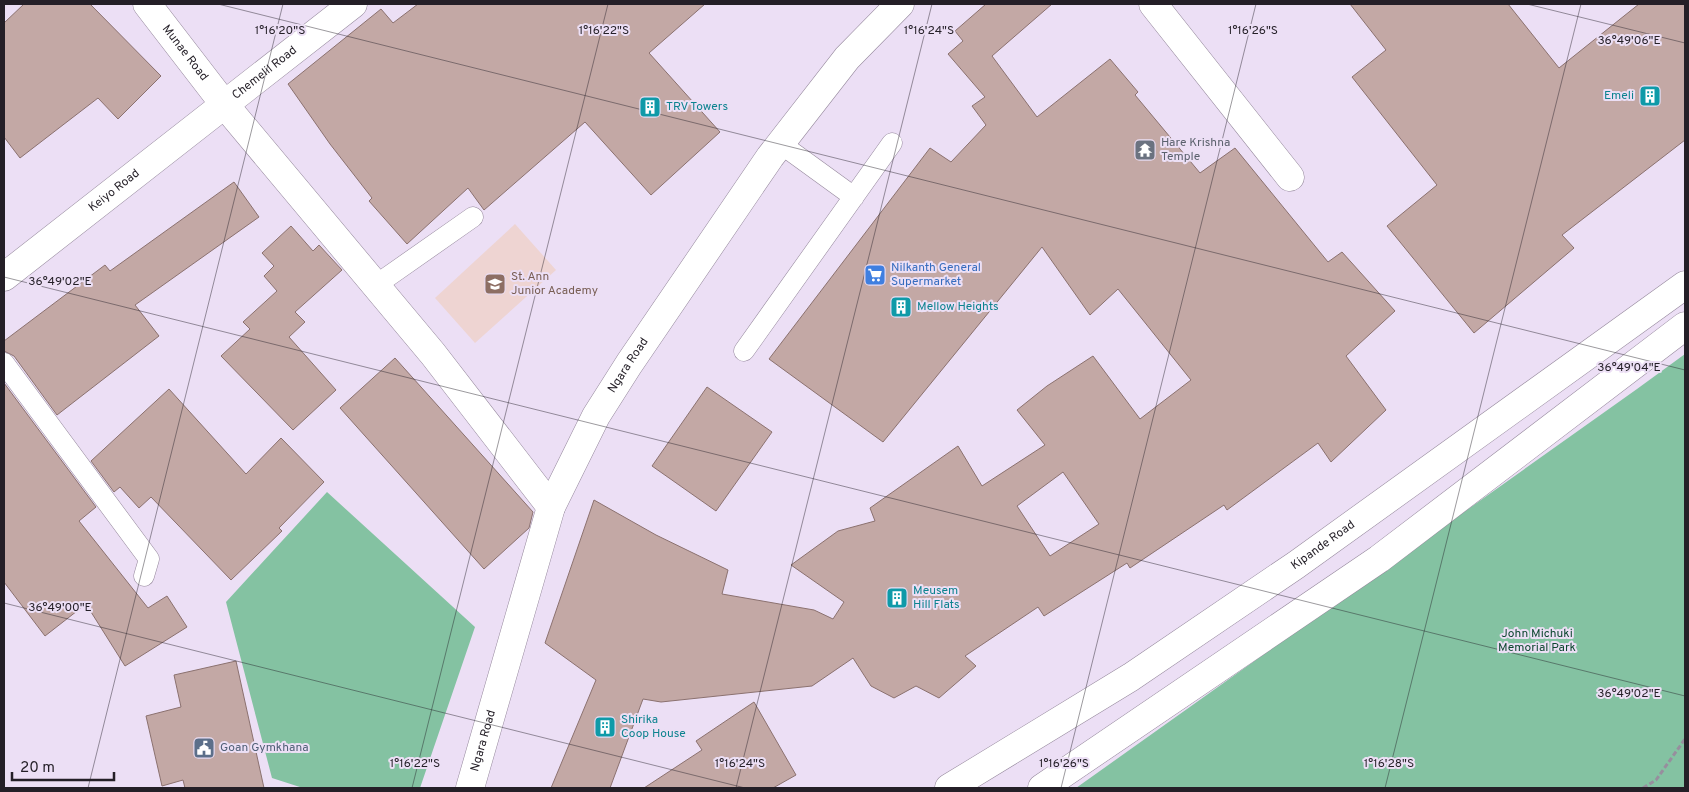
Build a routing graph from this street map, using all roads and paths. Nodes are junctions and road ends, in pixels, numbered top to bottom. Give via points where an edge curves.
1 (147, 4) edge
2 (353, 4) edge
3 (900, 4) edge
4 (1153, 4) edge
5 (224, 104) junction
6 (781, 144) junction
7 (892, 144) dead end
8 (1290, 177) dead end
9 (854, 198) junction
10 (473, 216) dead end
11 (4, 277) edge
12 (376, 285) junction
13 (1685, 285) edge
14 (1685, 326) edge
15 (744, 351) dead end
16 (4, 362) edge
17 (551, 507) junction
18 (144, 576) dead end
19 (1685, 739) edge
20 (470, 788) edge
21 (949, 788) edge
22 (1042, 788) edge
23 (1642, 788) edge

1 - 5 street, Munae Road
2 - 5 street, Chemelil Road
3 - 6 street, Ngara Road via 847,58
4 - 8 street
5 - 11 street, Keiyo Road
5 - 12 street, Munae Road
6 - 9 lane
6 - 17 street, Ngara Road via 596,416
7 - 9 lane
9 - 15 lane
10 - 12 lane
12 - 17 street, Munae Road
13 - 21 street, Kipande Road via 1296,565 1148,666
14 - 22 street via 1379,559
16 - 18 lane via 149,559
17 - 20 street, Ngara Road
19 - 23 path via 1656,780

